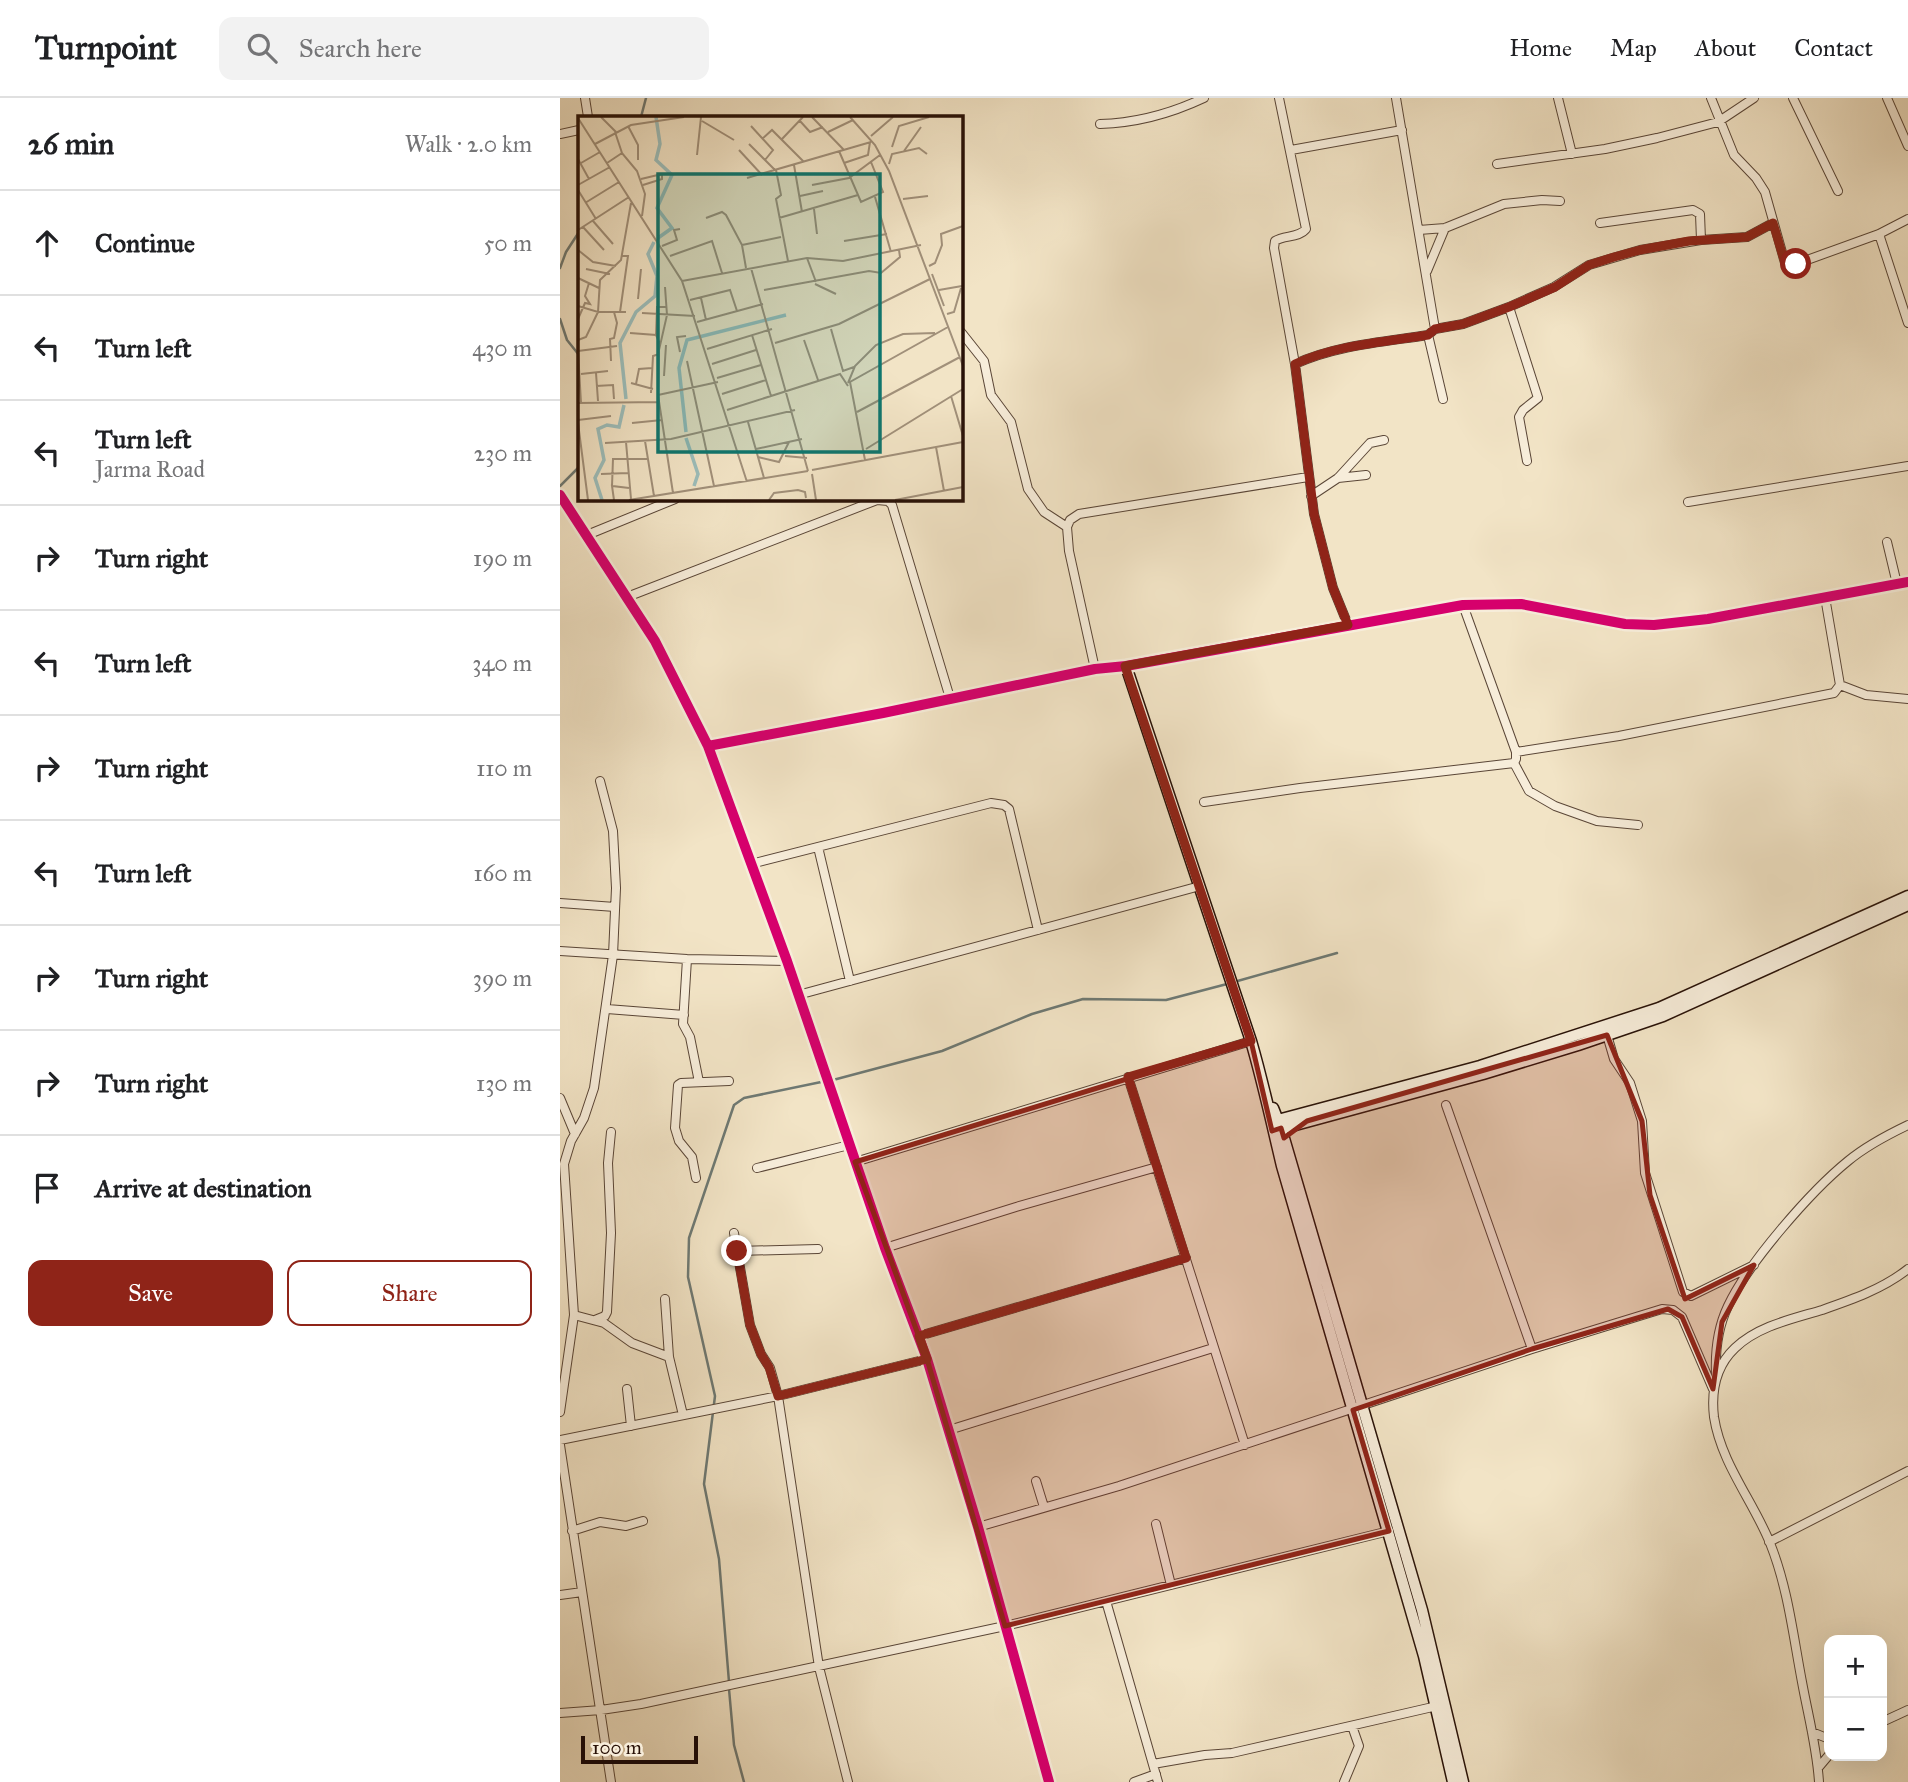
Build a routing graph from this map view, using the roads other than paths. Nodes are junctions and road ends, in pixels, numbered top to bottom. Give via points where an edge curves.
1 (585, 98) edge
2 (1204, 98) edge
3 (1279, 98) edge
4 (1396, 98) edge
5 (1558, 98) edge
6 (1711, 98) edge
7 (1754, 98) edge
8 (1793, 98) edge
9 (1887, 98) edge
10 (1191, 100) edge
11 (587, 116) edge
12 (1718, 122) junction
13 (1100, 124) dead end
14 (578, 130) edge
15 (1402, 130) junction
16 (560, 134) edge
17 (1907, 142) edge
18 (1291, 150) junction
19 (1572, 154) junction
20 (1497, 164) dead end
21 (1838, 191) dead end
22 (1560, 201) dead end
23 (1908, 219) edge
24 (1600, 223) dead end
25 (1773, 223) junction
26 (1445, 228) junction
27 (1419, 230) junction
28 (1879, 234) junction
29 (1701, 240) junction
30 (1427, 271) junction
31 (1509, 307) junction
32 (1908, 323) edge
33 (1431, 332) junction
34 (962, 333) edge
35 (1295, 364) junction
36 (1443, 399) dead end
37 (1384, 440) dead end
38 (1527, 461) dead end
39 (1908, 466) edge
40 (1366, 475) dead end
41 (1308, 477) junction
42 (1338, 478) junction
43 (1311, 496) junction
44 (561, 497) edge
45 (673, 500) edge
46 (1688, 502) dead end
47 (1067, 527) junction
48 (587, 535) junction
49 (1886, 542) dead end
50 (1902, 583) edge
51 (628, 597) junction
52 (1825, 597) junction
53 (1463, 605) junction
54 (1348, 625) junction
55 (1125, 666) junction
56 (1095, 669) junction
57 (1840, 685) junction
58 (950, 698) junction
59 (1908, 699) edge
60 (708, 746) junction
61 (1516, 752) junction
62 (1514, 763) junction
63 (600, 781) dead end
64 (1204, 802) dead end
65 (1638, 825) dead end
66 (818, 847) junction
67 (751, 864) junction
68 (1200, 886) junction
69 (1908, 896) edge
70 (560, 903) edge
71 (1908, 905) edge
72 (615, 907) junction
73 (1038, 930) junction
74 (560, 951) edge
75 (614, 955) junction
76 (687, 958) junction
77 (787, 961) junction
78 (850, 981) junction
79 (798, 995) junction
80 (607, 1009) junction
81 (684, 1015) junction
82 (1607, 1035) junction
83 (1251, 1041) junction
84 (1128, 1077) junction
85 (729, 1081) dead end
86 (699, 1082) junction
87 (560, 1098) edge
88 (1270, 1102) junction
89 (1447, 1105) dead end
90 (1305, 1117) junction
91 (1276, 1125) junction
92 (1908, 1125) edge
93 (611, 1132) dead end
94 (575, 1134) junction
95 (849, 1145) junction
96 (1287, 1149) junction
97 (855, 1162) junction
98 (1157, 1167) junction
99 (758, 1168) dead end
100 (696, 1178) dead end
101 (563, 1187) edge
102 (734, 1233) dead end
103 (885, 1248) junction
104 (818, 1249) dead end
105 (737, 1251) junction
106 (1186, 1258) junction
107 (1754, 1265) junction
108 (1908, 1269) edge
109 (665, 1299) dead end
110 (574, 1315) junction
111 (595, 1320) junction
112 (919, 1336) junction
113 (1213, 1348) junction
114 (1532, 1349) junction
115 (669, 1357) junction
116 (927, 1359) junction
117 (1716, 1378) junction
118 (626, 1389) dead end
119 (1713, 1389) junction
120 (778, 1396) junction
121 (560, 1407) edge
122 (1358, 1409) junction
123 (683, 1415) junction
124 (631, 1426) junction
125 (949, 1430) junction
126 (560, 1442) edge
127 (1245, 1445) junction
128 (1908, 1471) edge
129 (562, 1481) edge
130 (1036, 1481) dead end
131 (1044, 1507) junction
132 (643, 1521) dead end
133 (1156, 1524) dead end
134 (978, 1527) junction
135 (572, 1531) junction
136 (1389, 1531) junction
137 (1769, 1542) junction
138 (1171, 1585) junction
139 (582, 1592) junction
140 (560, 1595) edge
141 (1105, 1601) junction
142 (1006, 1626) junction
143 (819, 1667) junction
144 (1437, 1706) junction
145 (601, 1710) junction
146 (1908, 1710) edge
147 (560, 1713) edge
148 (1887, 1720) edge
149 (1352, 1726) junction
150 (1812, 1732) junction
151 (1824, 1737) edge
152 (1824, 1761) edge
153 (1153, 1764) junction
154 (1818, 1768) junction
155 (1157, 1778) edge
156 (611, 1782) edge
157 (848, 1782) edge
158 (1049, 1782) edge
159 (1134, 1782) edge
160 (1344, 1782) edge
161 (1453, 1782) edge
162 (1463, 1782) edge
163 (1819, 1782) edge

1 - 11 street
2 - 10 street
3 - 18 street
4 - 15 street
5 - 19 street
6 - 12 street
7 - 12 street
8 - 21 street
9 - 17 street
10 - 13 street via 1154,118
12 - 19 street
12 - 25 street via 1734,155 1761,184
14 - 16 street
15 - 18 street
15 - 27 street
18 - 35 street via 1306,229 1281,237 1274,248
19 - 20 street
22 - 26 street via 1504,204
23 - 28 street
24 - 29 street via 1693,210 1700,214
25 - 28 street via 1781,257 1789,264
25 - 29 street via 1747,237
26 - 27 street
26 - 30 street
27 - 30 street
28 - 32 street
29 - 31 street via 1640,250 1589,265 1555,287
30 - 33 street
31 - 33 street
31 - 38 street via 1538,398 1519,417
33 - 35 street via 1333,350
33 - 36 street
34 - 47 street via 984,361 991,395 1011,422 1028,489 1044,512
35 - 41 street
37 - 42 street via 1370,443
39 - 46 street
40 - 42 street
41 - 43 street
41 - 47 street via 1079,514
42 - 43 street
43 - 54 street via 1329,576
44 - 48 street
45 - 48 street
47 - 56 street
48 - 51 street
49 - 50 street
50 - 52 street
51 - 58 street via 877,500 888,501
51 - 60 street via 671,668
52 - 53 street via 1708,619 1640,625 1521,604
52 - 57 street
53 - 54 street
53 - 61 street
54 - 55 street
55 - 56 street
55 - 68 street
56 - 58 street
57 - 59 street via 1866,695
57 - 61 street via 1835,693
58 - 60 street
60 - 67 street
61 - 62 street
62 - 64 street
62 - 65 street via 1529,791 1555,806 1597,821
63 - 72 street via 613,831
66 - 67 street
66 - 73 street via 991,803 1004,805 1009,809
66 - 78 street
67 - 77 street
68 - 73 street
68 - 83 street
69 - 90 street via 1659,1008
70 - 72 street
71 - 82 street via 1663,1016
72 - 75 street
73 - 78 street
74 - 75 street
75 - 76 street
75 - 80 street
76 - 77 street
76 - 81 street
77 - 79 street
78 - 79 street
79 - 95 street
80 - 81 street
80 - 94 street via 594,1087
81 - 86 street
82 - 90 street via 1482,1074
82 - 107 street via 1642,1121 1650,1195 1683,1292 1691,1296
83 - 84 street
83 - 88 street
84 - 97 street
84 - 98 street
85 - 86 street
86 - 100 street via 678,1085 675,1128 692,1157
87 - 94 street
88 - 90 street via 1282,1112
88 - 91 street
89 - 114 street
90 - 91 street
90 - 96 street
91 - 96 street
91 - 122 street
92 - 107 street via 1848,1161 1800,1207
93 - 111 street via 607,1312
94 - 101 street via 566,1153
95 - 97 street
95 - 99 street
96 - 122 street
97 - 103 street
98 - 103 street
98 - 106 street
101 - 110 street
102 - 105 street
103 - 112 street
104 - 105 street
105 - 120 street via 750,1325
106 - 112 street
106 - 113 street
107 - 117 street via 1722,1322
108 - 117 street via 1853,1299 1746,1339 1733,1350
109 - 115 street
110 - 111 street
110 - 121 street
111 - 115 street via 632,1343
112 - 116 street
113 - 125 street
113 - 127 street
114 - 119 street via 1668,1309 1682,1317
114 - 122 street
115 - 123 street
116 - 120 street
116 - 125 street
117 - 119 street
118 - 124 street
119 - 137 street via 1725,1454
120 - 123 street
120 - 143 street
122 - 127 street
122 - 136 street
122 - 162 street via 1433,1651
123 - 124 street
124 - 126 street
125 - 134 street
126 - 129 street
127 - 131 street
128 - 137 street
129 - 135 street
130 - 131 street
131 - 134 street
132 - 135 street via 626,1526 603,1521
133 - 138 street
134 - 142 street
135 - 139 street
136 - 138 street
136 - 144 street
137 - 150 street via 1790,1614
138 - 141 street
139 - 140 street
139 - 145 street
141 - 142 street
141 - 153 street
142 - 143 street
142 - 158 street
143 - 145 street
143 - 157 street
144 - 149 street
144 - 161 street
145 - 147 street
145 - 156 street
146 - 148 street
149 - 153 street via 1232,1753
149 - 160 street via 1359,1746
150 - 151 street
150 - 154 street
152 - 154 street
153 - 155 street
154 - 163 street
155 - 159 street

